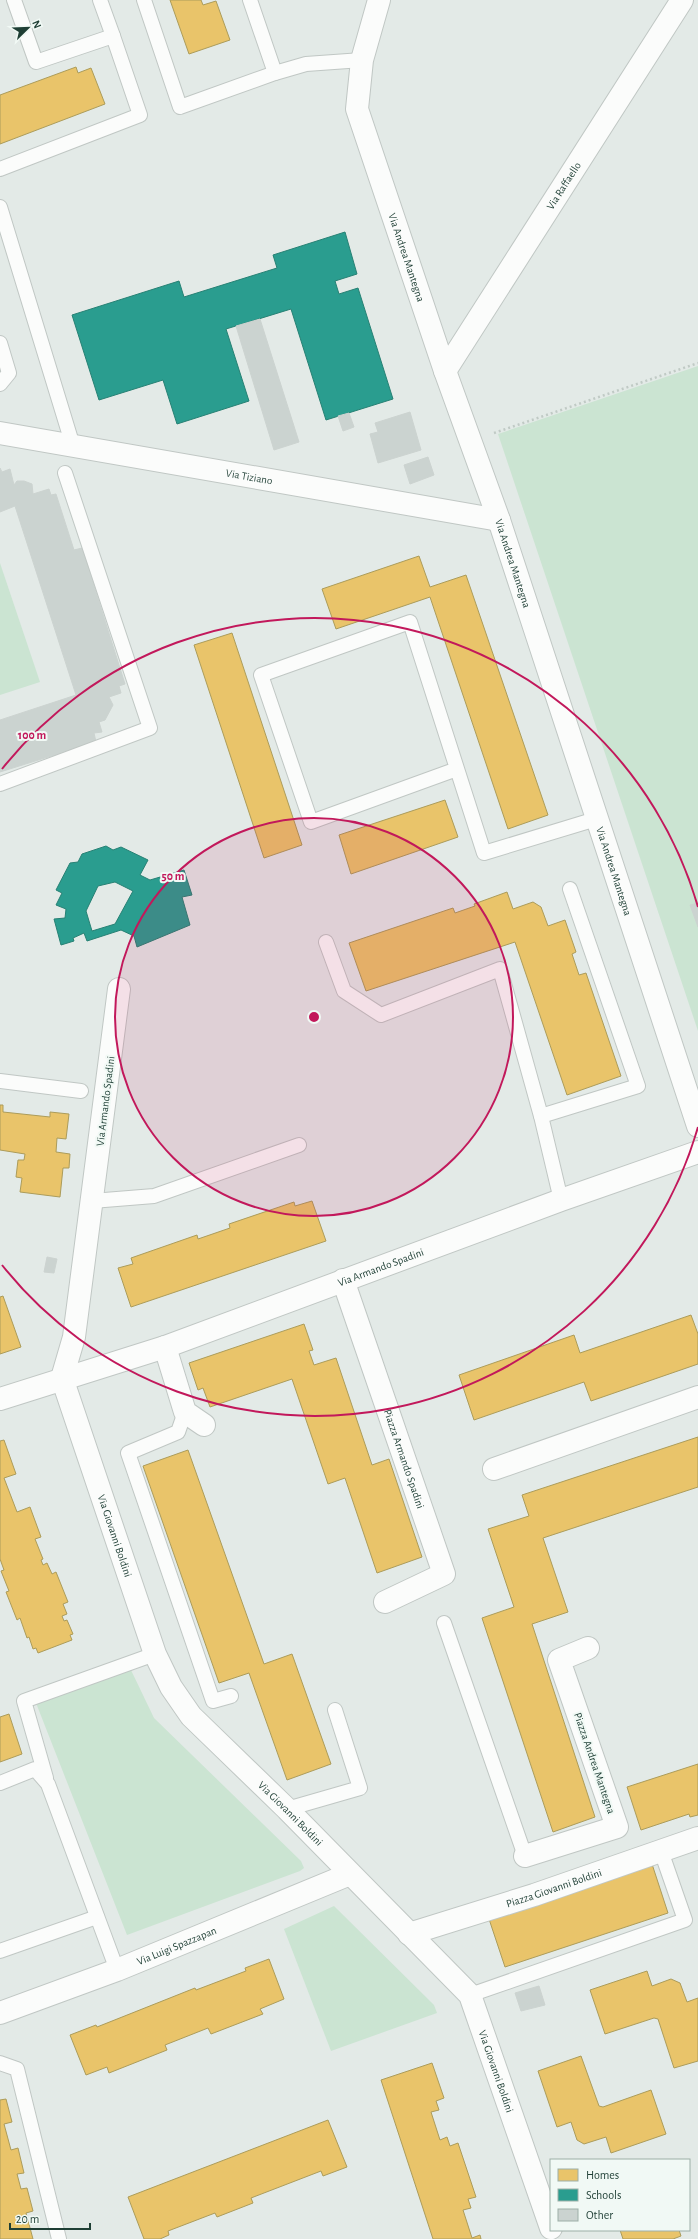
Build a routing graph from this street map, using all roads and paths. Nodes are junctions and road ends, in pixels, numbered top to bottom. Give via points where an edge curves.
1 (14, 0) edge
2 (100, 0) edge
3 (144, 0) edge
4 (250, 0) edge
5 (379, 0) edge
6 (682, 0) edge
7 (113, 36) junction
8 (362, 60) junction
9 (275, 73) junction
10 (0, 169) edge
11 (0, 206) edge
12 (0, 343) edge
13 (698, 363) edge
14 (445, 371) junction
15 (0, 384) edge
16 (0, 433) edge
17 (494, 433) dead end
18 (73, 446) junction
19 (65, 473) dead end
20 (499, 520) junction
21 (457, 769) junction
22 (0, 784) edge
23 (596, 819) junction
24 (570, 889) dead end
25 (326, 942) dead end
26 (119, 989) dead end
27 (0, 1081) edge
28 (81, 1091) dead end
29 (541, 1116) junction
30 (698, 1126) edge
31 (299, 1145) dead end
32 (698, 1152) edge
33 (561, 1200) junction
34 (92, 1201) junction
35 (344, 1280) junction
36 (165, 1347) junction
37 (62, 1378) junction
38 (698, 1397) edge
39 (0, 1399) edge
40 (185, 1412) junction
41 (204, 1425) dead end
42 (494, 1469) dead end
43 (385, 1602) dead end
44 (444, 1623) dead end
45 (588, 1648) dead end
46 (155, 1654) junction
47 (231, 1696) dead end
48 (335, 1710) dead end
49 (0, 1783) edge
50 (48, 1784) junction
51 (287, 1809) junction
52 (698, 1838) edge
53 (662, 1851) junction
54 (525, 1856) joint
55 (350, 1874) junction
56 (97, 1917) junction
57 (409, 1934) junction
58 (0, 1951) edge
59 (117, 1970) junction
60 (470, 1995) junction
61 (0, 2013) edge
62 (0, 2063) edge
63 (550, 2226) edge
64 (59, 2239) edge

1 - 7 lane via 36,62
2 - 7 lane
3 - 9 lane via 180,108
4 - 9 lane
5 - 8 street, Via Andrea Mantegna
6 - 14 street, Via Raffaello
7 - 10 lane via 140,115
8 - 9 lane via 306,64
8 - 14 street, Via Andrea Mantegna via 357,109
11 - 18 lane
12 - 15 lane via 9,373
13 - 17 path
14 - 20 street, Via Andrea Mantegna
16 - 18 street, Via Tiziano
18 - 20 street, Via Tiziano
19 - 22 lane via 150,728
20 - 23 street, Via Andrea Mantegna
21 - 21 lane via 410,622 261,675 311,822
21 - 23 lane via 484,853
23 - 30 street, Via Andrea Mantegna
24 - 29 lane via 638,1086
25 - 29 lane via 344,991 381,1015 500,969
26 - 34 street, Via Armando Spadini
27 - 28 lane
29 - 33 lane
31 - 34 lane via 154,1196
32 - 33 street, Via Armando Spadini
33 - 35 street, Via Armando Spadini
34 - 37 street, Via Armando Spadini via 74,1337
35 - 36 street, Via Armando Spadini
35 - 43 street, Piazza Armando Spadini via 444,1574
36 - 37 street, Via Armando Spadini
36 - 40 street
37 - 39 street, Via Armando Spadini
37 - 46 street, Via Giovanni Boldini
38 - 42 street
40 - 41 street
40 - 47 lane via 178,1432 128,1453 212,1701
44 - 54 lane
45 - 54 street, Piazza Andrea Mantegna via 559,1660 617,1827
46 - 50 lane via 24,1701
46 - 51 street, Via Giovanni Boldini via 171,1687 191,1716
48 - 51 lane via 360,1788
49 - 50 lane via 35,1769
50 - 56 lane
51 - 55 street, Via Giovanni Boldini
52 - 53 street, Piazza Giovanni Boldini
53 - 57 street, Piazza Giovanni Boldini
53 - 60 lane via 685,1920
55 - 57 street, Via Giovanni Boldini
55 - 59 street, Via Luigi Spazzapan
56 - 58 lane
56 - 59 lane
57 - 60 street, Via Giovanni Boldini
59 - 61 street, Via Luigi Spazzapan
60 - 63 street, Via Giovanni Boldini
62 - 64 lane via 17,2069

